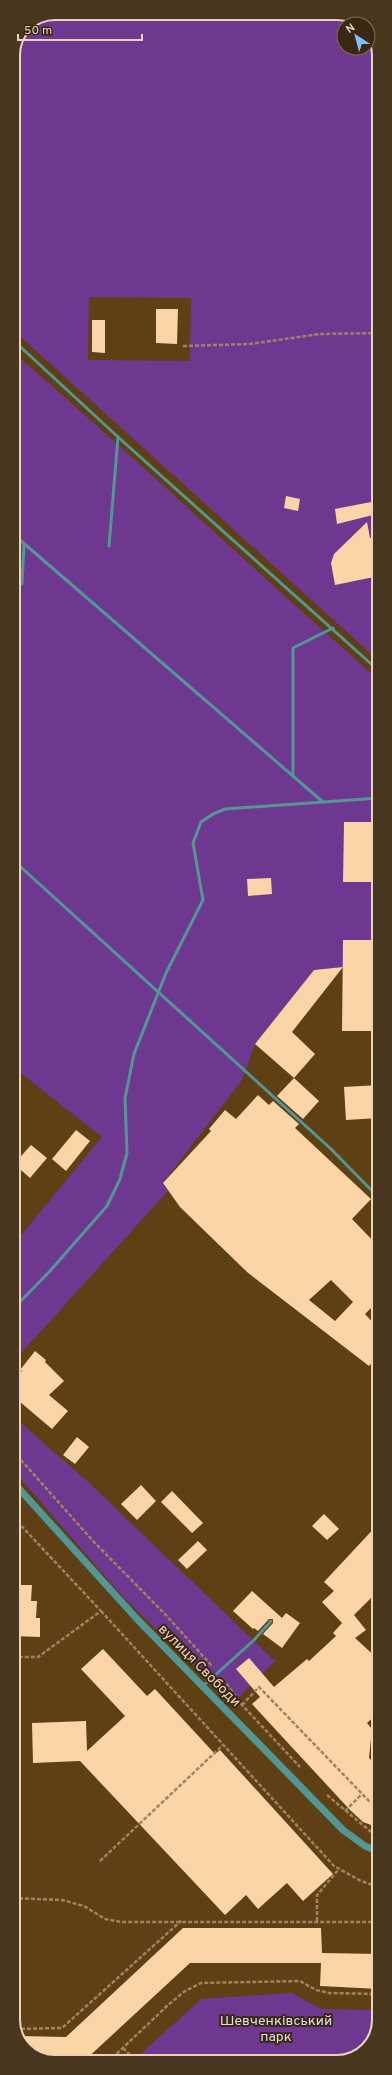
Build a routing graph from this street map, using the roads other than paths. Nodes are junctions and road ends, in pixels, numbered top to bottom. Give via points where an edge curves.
1 (20, 347) edge
2 (118, 438) junction
3 (20, 540) edge
4 (24, 544) junction
5 (109, 546) dead end
6 (20, 584) edge
7 (333, 628) junction
8 (372, 664) edge
9 (293, 776) junction
10 (372, 798) edge
11 (323, 802) junction
12 (20, 866) edge
13 (158, 992) junction
14 (372, 1191) edge
15 (20, 1302) edge
16 (20, 1490) edge
17 (271, 1621) dead end
18 (203, 1686) junction
19 (372, 1849) edge

1 - 2 lane
2 - 5 lane
2 - 7 lane
3 - 4 lane
4 - 6 lane
4 - 9 lane
7 - 8 lane
7 - 9 lane via 293,648
9 - 11 lane
10 - 11 lane
11 - 13 lane via 225,809 201,822 193,843 203,900
12 - 13 lane
13 - 14 lane via 332,1149
13 - 15 lane via 133,1061 125,1098 127,1153 120,1179 107,1206
16 - 18 street, вулиця Свободи via 137,1619
17 - 18 lane
18 - 19 street, вулиця Свободи via 343,1830

